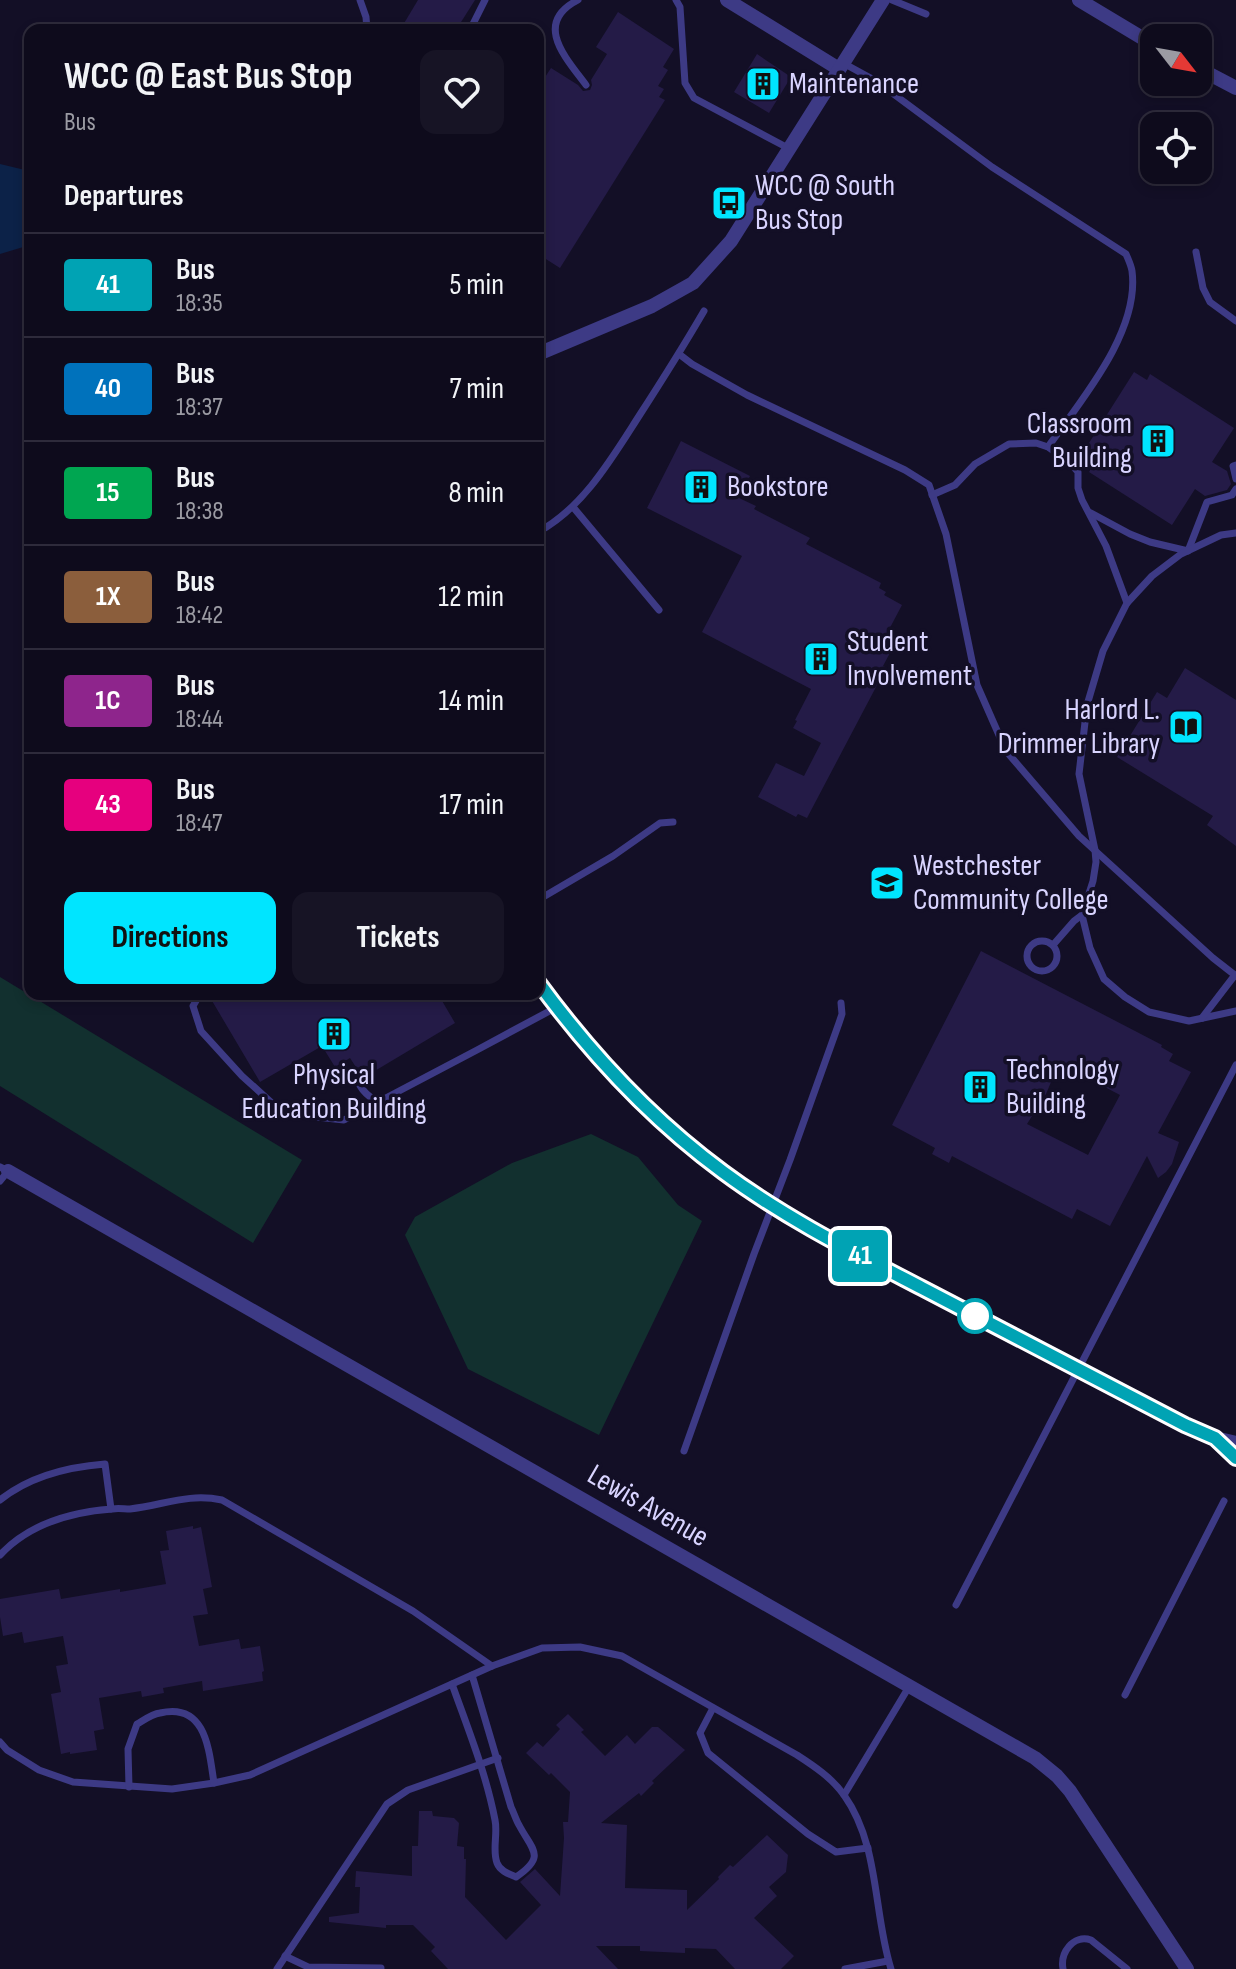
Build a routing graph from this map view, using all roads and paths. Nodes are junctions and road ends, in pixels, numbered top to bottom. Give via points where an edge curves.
1 (360, 0) edge
2 (485, 0) edge
3 (578, 0) edge
4 (676, 0) edge
5 (727, 0) edge
6 (883, 0) edge
7 (892, 0) edge
8 (1079, 0) edge
9 (926, 14) dead end
10 (367, 24) edge
11 (473, 24) edge
12 (1140, 37) edge
13 (841, 66) junction
14 (1212, 75) edge
15 (586, 85) dead end
16 (1236, 88) edge
17 (788, 148) junction
18 (1196, 252) dead end
19 (704, 311) dead end
20 (1236, 321) edge
21 (544, 351) edge
22 (679, 354) junction
23 (1048, 447) junction
24 (1236, 465) edge
25 (1236, 479) edge
26 (1236, 489) edge
27 (932, 495) junction
28 (573, 507) junction
29 (1089, 512) junction
30 (544, 528) edge
31 (1236, 533) edge
32 (1188, 551) junction
33 (1127, 603) junction
34 (659, 610) dead end
35 (673, 822) dead end
36 (1095, 850) junction
37 (544, 896) edge
38 (1082, 915) junction
39 (1053, 945) junction
40 (1235, 975) edge
41 (544, 990) edge
42 (196, 1000) edge
43 (841, 1003) dead end
44 (557, 1007) junction
45 (1236, 1011) edge
46 (1202, 1018) junction
47 (1236, 1065) edge
48 (351, 1070) dead end
49 (378, 1101) junction
50 (3, 1173) edge
51 (773, 1207) junction
52 (1079, 1370) junction
53 (1215, 1438) junction
54 (1236, 1443) edge
55 (684, 1451) dead end
56 (1236, 1458) edge
57 (0, 1500) edge
58 (1224, 1501) dead end
59 (111, 1509) junction
60 (0, 1555) edge
61 (956, 1605) dead end
62 (492, 1666) junction
63 (472, 1675) junction
64 (452, 1684) junction
65 (910, 1685) junction
66 (1125, 1695) dead end
67 (713, 1708) junction
68 (0, 1742) edge
69 (498, 1758) junction
70 (481, 1765) junction
71 (214, 1783) junction
72 (129, 1787) junction
73 (844, 1795) junction
74 (868, 1848) junction
75 (285, 1956) junction
76 (889, 1965) edge
77 (381, 1968) edge
78 (277, 1969) edge
79 (845, 1969) edge
80 (1063, 1969) edge
81 (1127, 1969) edge
82 (1187, 1969) edge

1 - 10 lane
2 - 11 lane
3 - 15 lane via 563,8 555,21 556,36
4 - 17 lane via 685,83 694,98
5 - 13 street
6 - 13 street
7 - 9 lane
8 - 12 street
13 - 17 street
13 - 23 lane via 876,81 992,167 1126,254 1132,294 1121,337
14 - 16 street
17 - 21 street via 731,241 693,283
18 - 20 lane via 1210,302
19 - 22 lane
22 - 27 lane via 747,395 905,470 929,485
22 - 28 lane
23 - 27 lane via 1009,444 975,464 955,485
23 - 29 lane via 1078,472 1078,488
24 - 25 lane
26 - 32 lane via 1207,502
27 - 36 lane via 946,534 977,685 1006,751
28 - 30 lane
28 - 34 lane
29 - 32 lane via 1150,542
29 - 33 lane
31 - 32 lane
32 - 33 lane via 1152,576
33 - 36 lane via 1103,651 1087,705 1079,774
35 - 37 lane via 660,823
36 - 38 lane via 1093,881
36 - 40 lane
38 - 39 lane
38 - 46 lane via 1090,948 1114,988 1149,1012 1189,1021
39 - 39 lane via 1053,966 1040,971 1031,967 1031,944 1045,940
40 - 46 lane
41 - 44 street
42 - 49 lane via 193,1006 201,1031 273,1104 307,1116 344,1120
43 - 51 lane via 842,1014
44 - 49 lane
44 - 51 street via 627,1090
45 - 46 lane
47 - 52 lane
48 - 49 lane via 362,1090
50 - 65 street, Lewis Avenue
51 - 52 street
51 - 55 lane
52 - 53 street
52 - 61 lane
53 - 54 street
53 - 56 street
57 - 59 lane via 36,1478 105,1464
58 - 66 lane
59 - 60 lane via 55,1518
59 - 62 lane via 182,1498 222,1500 413,1611
62 - 63 lane
62 - 67 lane via 542,1648 580,1647 622,1656
63 - 64 lane
63 - 69 lane
64 - 70 lane
64 - 71 lane via 250,1775
65 - 73 lane
65 - 82 street, Lewis Avenue via 1057,1776
67 - 73 lane via 817,1768
67 - 74 lane via 700,1733 708,1753 836,1852
68 - 72 lane via 39,1770 73,1782
69 - 70 lane
69 - 70 lane via 511,1807 533,1847 528,1869 516,1877 497,1865 496,1823
70 - 75 lane via 408,1790 387,1804
71 - 72 lane via 172,1789
71 - 72 lane via 203,1729 176,1711 137,1724 128,1749
73 - 74 lane
74 - 76 lane
75 - 77 lane via 308,1967
75 - 78 lane
76 - 79 lane
80 - 81 lane via 1062,1958 1084,1937

